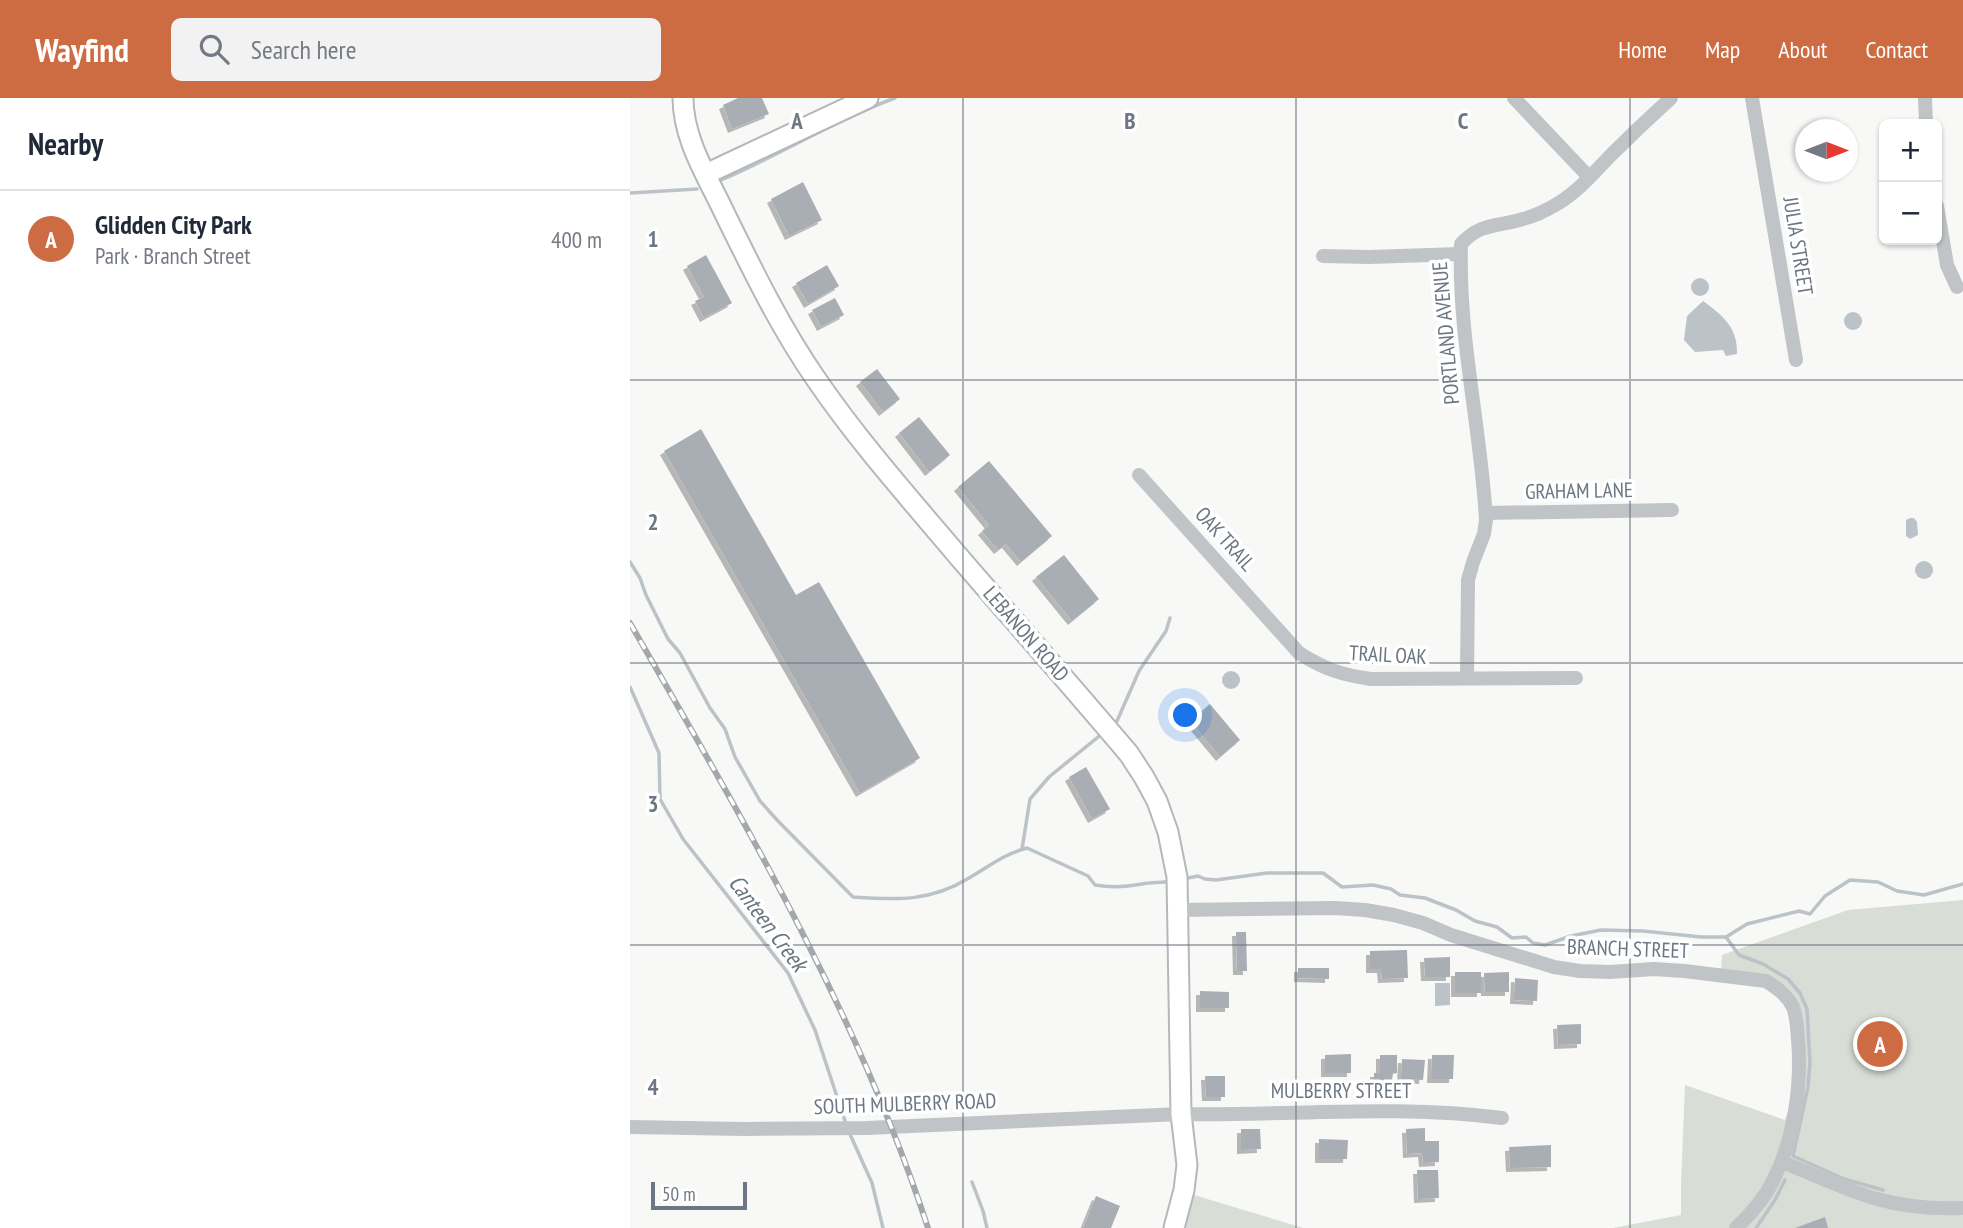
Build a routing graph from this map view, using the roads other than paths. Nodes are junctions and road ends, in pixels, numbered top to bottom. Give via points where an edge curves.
1 (683, 98) edge
2 (868, 98) edge
3 (1514, 98) edge
4 (1671, 98) edge
5 (1752, 98) edge
6 (1926, 98) edge
7 (1926, 119) edge
8 (706, 174) junction
9 (1589, 177) junction
10 (1942, 235) edge
11 (1460, 254) junction
12 (1323, 256) dead end
13 (1957, 287) dead end
14 (1796, 360) dead end
15 (1139, 475) dead end
16 (1672, 510) dead end
17 (1486, 513) junction
18 (1280, 631) joint
19 (1467, 678) junction
20 (1576, 678) dead end
21 (1178, 910) junction
22 (1181, 1114) junction
23 (1502, 1118) dead end
24 (630, 1127) edge
25 (1782, 1162) junction
26 (1963, 1208) edge
27 (1174, 1228) edge
28 (1736, 1228) edge

1 - 8 street, LEBANON ROAD via 691,141
2 - 8 street
3 - 9 street
4 - 9 street, PORTLAND AVENUE
5 - 14 street, JULIA STREET
6 - 7 street
8 - 21 street, LEBANON ROAD via 780,322 854,432 1144,777 1168,832
9 - 11 street, PORTLAND AVENUE via 1544,211 1480,228 1461,244
10 - 13 street via 1947,265
11 - 12 street
11 - 17 street, PORTLAND AVENUE
15 - 18 street, OAK TRAIL
16 - 17 street, GRAHAM LANE
17 - 19 street, PORTLAND AVENUE via 1484,534 1468,579
18 - 19 street, TRAIL OAK via 1299,653 1347,676
19 - 20 street
21 - 22 street, LEBANON ROAD
21 - 25 street, BRANCH STREET via 1365,910 1413,920 1554,967 1600,972 1654,969 1766,981 1792,1007 1798,1033 1796,1107
22 - 23 street, MULBERRY STREET via 1433,1112
22 - 24 street, SOUTH MULBERRY ROAD via 867,1128
22 - 27 street, LEBANON ROAD via 1187,1165
25 - 26 street via 1876,1199
25 - 28 street, BRANCH STREET via 1761,1201

